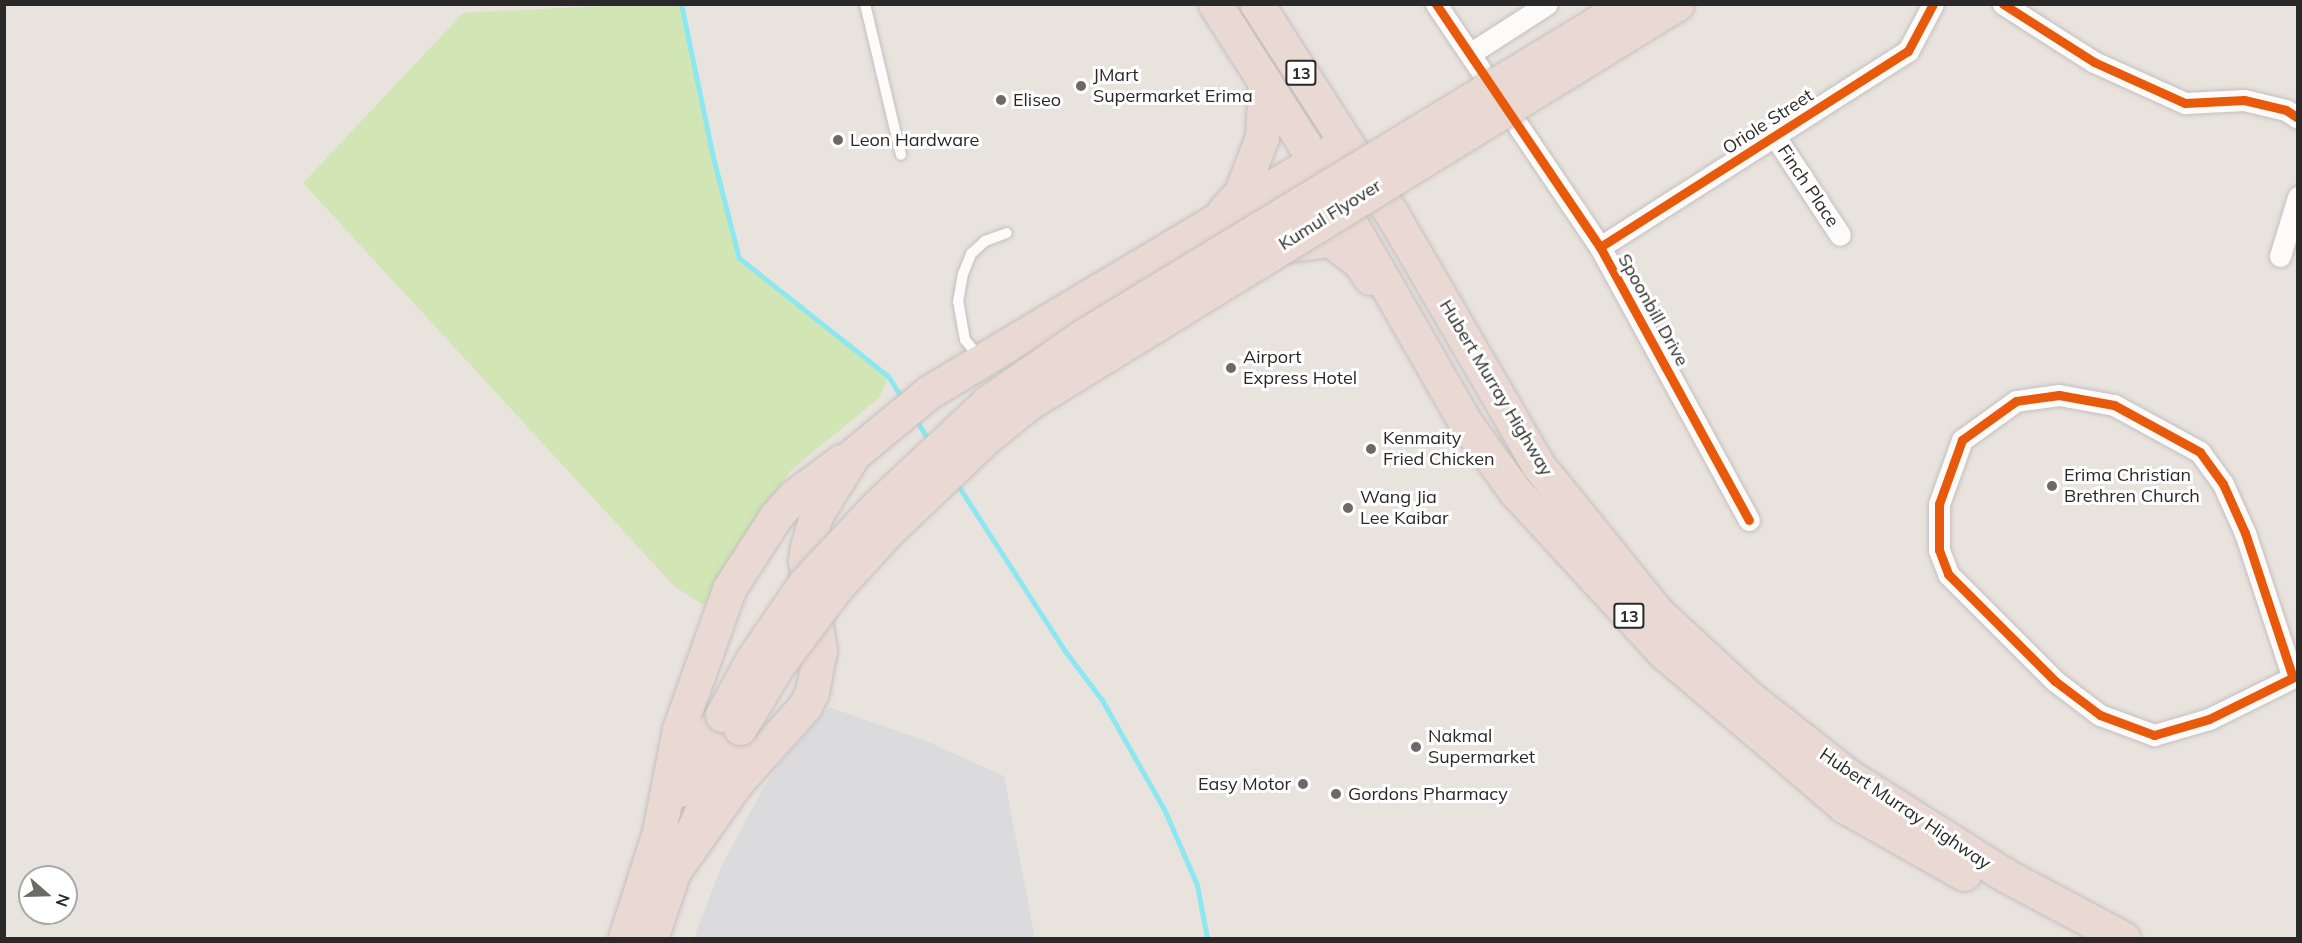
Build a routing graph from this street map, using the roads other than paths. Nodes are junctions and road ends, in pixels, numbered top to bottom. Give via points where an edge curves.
1 (865, 4) edge
2 (1215, 4) edge
3 (1257, 4) edge
4 (1436, 4) edge
5 (1547, 4) edge
6 (1628, 4) edge
7 (1677, 4) edge
8 (1933, 4) edge
9 (2004, 5) edge
10 (1471, 53) junction
11 (1265, 82) junction
12 (2298, 118) edge
13 (1776, 138) junction
14 (1346, 142) junction
15 (901, 156) dead end
16 (1315, 161) junction
17 (2298, 197) edge
18 (1007, 233) dead end
19 (1197, 233) junction
20 (1840, 235) dead end
21 (1600, 247) junction
22 (2280, 256) dead end
23 (983, 362) junction
24 (1434, 364) junction
25 (859, 449) junction
26 (1749, 520) dead end
27 (2295, 675) edge
28 (731, 721) junction
29 (659, 832) junction
30 (674, 871) junction
31 (625, 939) edge
32 (651, 939) edge
33 (2078, 939) edge
34 (2122, 939) edge

1 - 15 lane
2 - 11 highway, Hubert Murray Highway / 13
3 - 14 highway, Hubert Murray Highway / 13
4 - 10 street, Spoonbill Drive
5 - 10 street
6 - 28 highway, Kumul Flyover, bridge via 1086,334 988,402 877,506 804,584 752,660
7 - 28 highway, Kumul Flyover, bridge via 1029,403 989,435 887,532 835,589
8 - 13 street, Oriole Street via 1908,51
9 - 12 street via 2094,62 2185,103 2244,100 2286,110
10 - 21 street, Spoonbill Drive
11 - 16 highway, Hubert Murray Highway / 13
11 - 19 highway via 1262,137 1250,176 1241,192
13 - 20 street, Finch Place
13 - 21 street, Oriole Street
14 - 16 highway
14 - 34 highway, Hubert Murray Highway / 13 via 1538,465 1658,613 1751,699 1849,776 2005,875
16 - 19 highway
16 - 24 highway, Hubert Murray Highway / 13
17 - 22 street
18 - 23 lane via 985,241 971,254 963,274 958,302 965,340
19 - 23 highway via 1076,302
21 - 26 street, Spoonbill Drive
23 - 24 highway via 1232,254 1330,240 1360,263
23 - 25 highway via 929,392
24 - 33 highway, Hubert Murray Highway / 13 via 1467,424 1515,491 1662,651 1844,806
25 - 29 highway via 794,496 754,546 729,589 679,729
25 - 30 highway via 816,515 807,547 805,560 820,650 812,692 805,706 737,782
27 - 27 street via 2245,533 2223,484 2200,452 2114,405 2059,395 2016,401 1962,440 1939,504 1939,550 1948,574 2055,681 2100,715 2154,735 2209,719
28 - 29 highway via 699,749
28 - 30 highway
29 - 31 highway
30 - 32 highway

